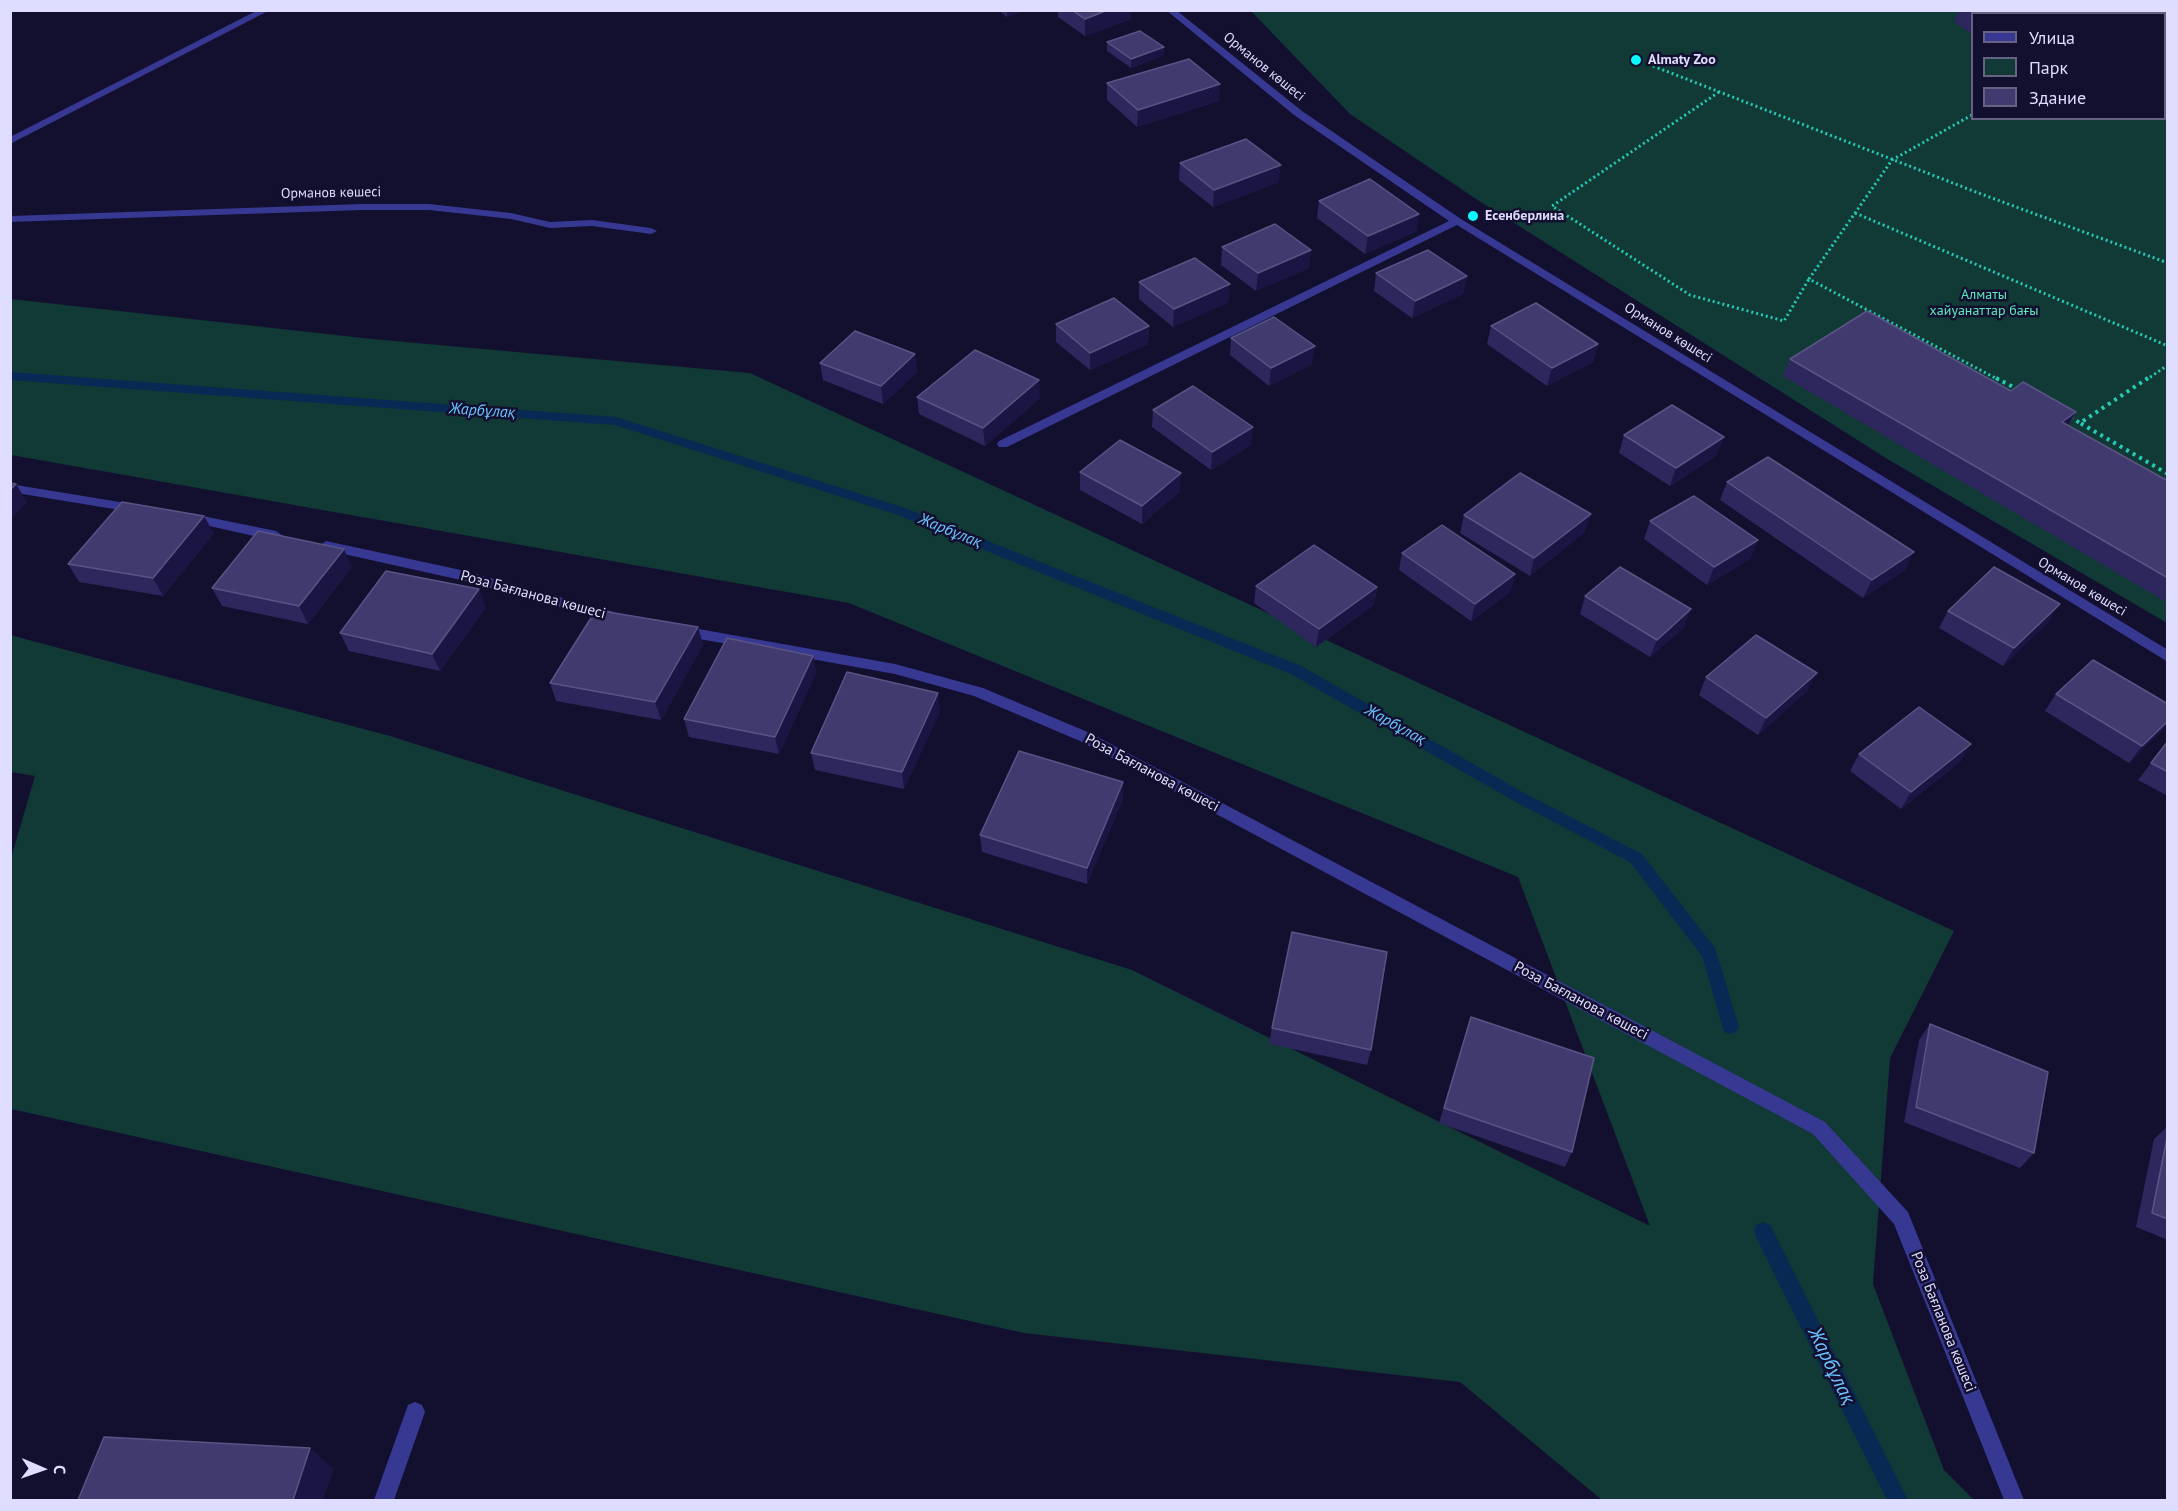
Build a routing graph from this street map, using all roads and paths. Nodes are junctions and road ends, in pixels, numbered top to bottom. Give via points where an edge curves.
1 (266, 10) edge
2 (1170, 10) edge
3 (1653, 66) dead end
4 (1719, 92) junction
5 (1971, 116) edge
6 (10, 141) edge
7 (1892, 160) junction
8 (1855, 213) junction
9 (10, 219) edge
10 (1457, 221) junction
11 (651, 231) dead end
12 (2168, 262) edge
13 (1809, 279) junction
14 (2168, 346) edge
15 (2168, 365) edge
16 (2021, 391) edge
17 (2063, 414) edge
18 (2080, 423) junction
19 (1003, 444) dead end
20 (2168, 474) edge
21 (10, 488) edge
22 (150, 511) edge
23 (173, 514) edge
24 (288, 538) edge
25 (311, 543) edge
26 (628, 620) edge
27 (662, 628) edge
28 (2168, 657) edge
29 (415, 1412) dead end
30 (384, 1500) edge
31 (2014, 1500) edge

1 - 6 street
2 - 10 street, Орманов көшесі via 1298,113
3 - 4 path
4 - 7 path
4 - 13 path via 1552,206 1690,295 1784,321
5 - 7 path
7 - 8 path
7 - 12 path
8 - 13 path
8 - 14 path
9 - 11 street, Орманов көшесі via 429,207 511,216 550,225 592,223
10 - 19 street
10 - 28 street, Орманов көшесі
13 - 16 path
15 - 18 path
17 - 18 path
18 - 20 path
21 - 22 street
23 - 24 street
25 - 26 street, Роза Бағланова көшесі via 461,575
27 - 31 street, Роза Бағланова көшесі via 895,669 978,692 1085,737 1819,1128 1901,1218
29 - 30 street

